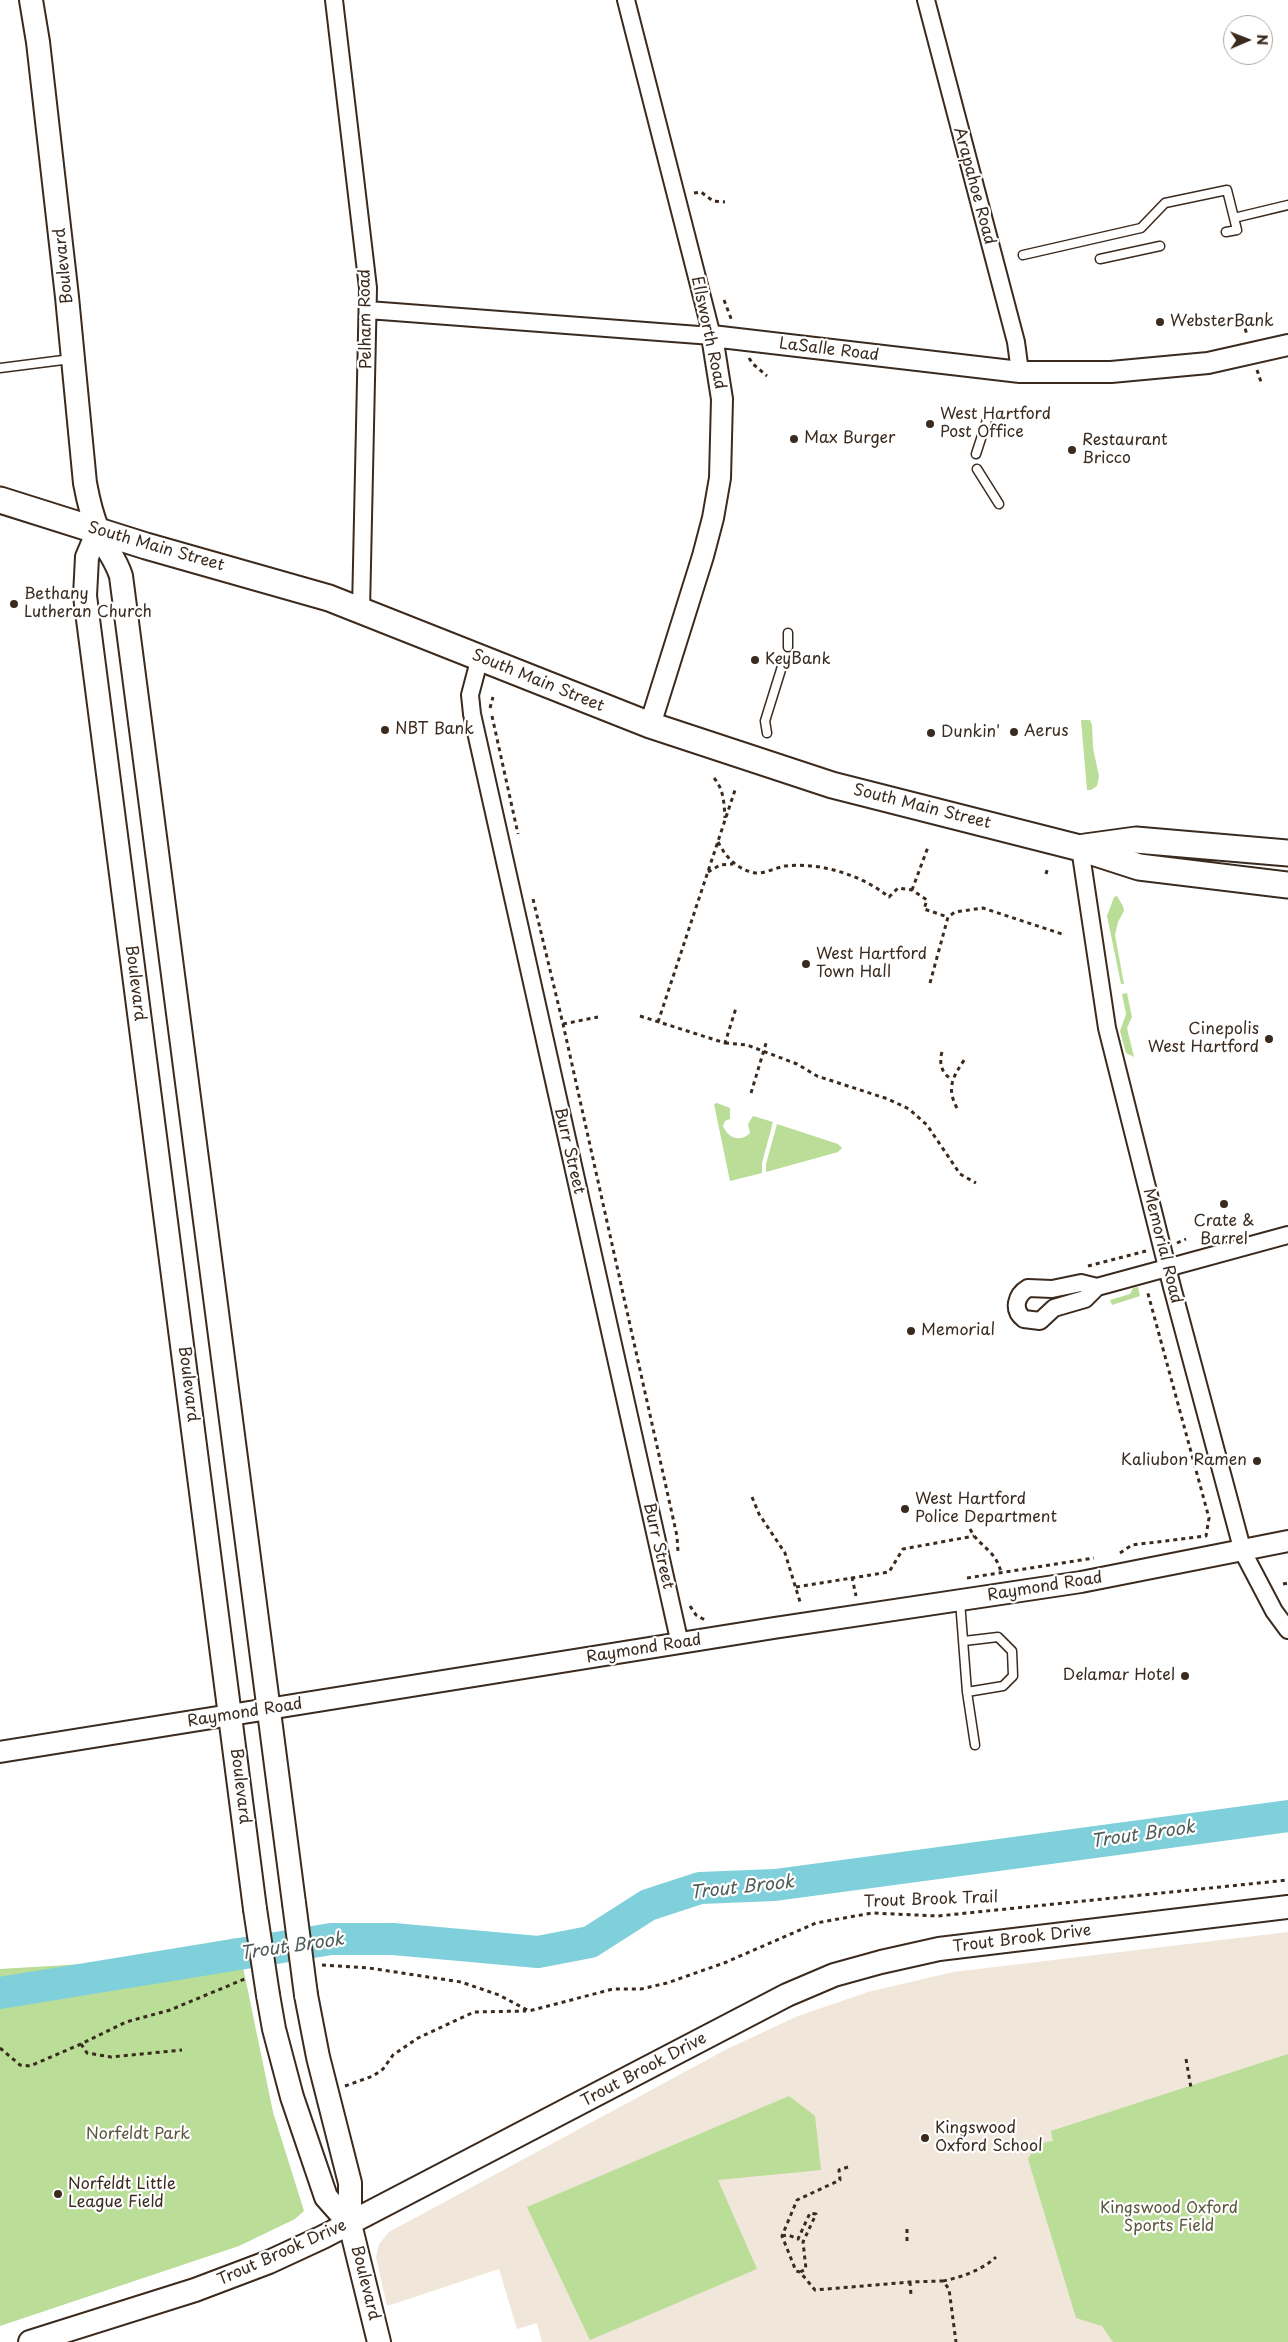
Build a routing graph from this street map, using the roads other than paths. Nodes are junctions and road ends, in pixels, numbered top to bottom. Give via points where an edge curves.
1 (31, 0) edge
2 (334, 0) edge
3 (626, 0) edge
4 (926, 0) edge
5 (1288, 205) edge
6 (1234, 218) junction
7 (1226, 232) dead end
8 (1160, 246) dead end
9 (1022, 255) dead end
10 (1100, 259) dead end
11 (368, 310) junction
12 (712, 336) junction
13 (1288, 345) edge
14 (73, 359) junction
15 (0, 368) edge
16 (1020, 372) junction
17 (988, 417) dead end
18 (976, 454) dead end
19 (977, 469) dead end
20 (0, 500) edge
21 (999, 504) dead end
22 (98, 531) junction
23 (361, 610) junction
24 (788, 633) dead end
25 (788, 647) dead end
26 (480, 657) junction
27 (784, 660) dead end
28 (650, 725) junction
29 (767, 733) dead end
30 (155, 836) junction
31 (117, 840) junction
32 (1080, 848) junction
33 (1288, 853) edge
34 (1288, 885) edge
35 (192, 1122) junction
36 (154, 1126) junction
37 (1288, 1235) edge
38 (1167, 1268) junction
39 (1097, 1287) dead end
40 (229, 1406) junction
41 (191, 1410) junction
42 (1288, 1541) edge
43 (1243, 1552) junction
44 (960, 1600) junction
45 (1288, 1630) edge
46 (964, 1641) junction
47 (680, 1644) junction
48 (967, 1692) junction
49 (268, 1708) junction
50 (231, 1715) junction
51 (975, 1745) dead end
52 (0, 1752) edge
53 (1288, 1908) edge
54 (312, 2024) junction
55 (275, 2031) junction
56 (350, 2224) junction
57 (30, 2342) edge
58 (379, 2342) edge

1 - 14 main road, Boulevard
2 - 11 street, Pelham Road
3 - 12 street, Ellsworth Road
4 - 16 street, Arapahoe Road via 1016,342
5 - 6 lane
6 - 7 lane via 1237,230
6 - 9 lane via 1228,190 1165,203 1141,228
8 - 10 lane
11 - 12 street, LaSalle Road
11 - 23 street, Pelham Road
12 - 16 street, LaSalle Road
12 - 28 street, Ellsworth Road via 722,398 720,478 703,556
13 - 16 street, LaSalle Road via 1208,363 1111,372
14 - 15 lane
14 - 22 main road, Boulevard via 85,483
17 - 18 lane
19 - 21 lane
20 - 22 main road, South Main Street
22 - 23 main road, South Main Street via 303,589
22 - 30 main road, Boulevard via 121,576
22 - 31 main road, Boulevard via 87,557 85,596
23 - 26 main road, South Main Street
24 - 25 lane
26 - 28 main road, South Main Street
26 - 47 street, Burr Street via 470,695 472,714
27 - 29 lane via 766,721
28 - 32 main road, South Main Street via 832,784
30 - 31 main road
30 - 35 main road, Boulevard
31 - 36 main road, Boulevard
32 - 33 main road, South Main Street via 1136,840
32 - 34 main road, South Main Street via 1139,867
32 - 38 street, Memorial Road via 1107,1028
35 - 36 main road
35 - 40 main road, Boulevard
36 - 41 main road, Boulevard
37 - 38 street
38 - 39 street
38 - 43 street, Memorial Road
40 - 41 main road
40 - 49 main road, Boulevard
41 - 50 main road, Boulevard
42 - 43 street, Raymond Road
43 - 44 street, Raymond Road
43 - 45 street, Memorial Road via 1274,1611
44 - 46 lane
44 - 47 street, Raymond Road
46 - 48 lane
46 - 48 lane via 998,1637 1012,1651 1013,1676 1004,1686
47 - 49 street, Raymond Road
48 - 51 lane
49 - 50 street, Raymond Road
49 - 54 main road, Boulevard, bridge
50 - 52 street, Raymond Road
50 - 55 main road, Boulevard, bridge via 255,1909
53 - 56 main road, Trout Brook Drive via 957,1947 834,1975 787,1994
54 - 55 main road
54 - 56 main road, Boulevard via 350,2183
55 - 56 main road, Boulevard via 292,2097 326,2197
56 - 57 main road, Trout Brook Drive via 269,2262 196,2290
56 - 58 main road, Boulevard

